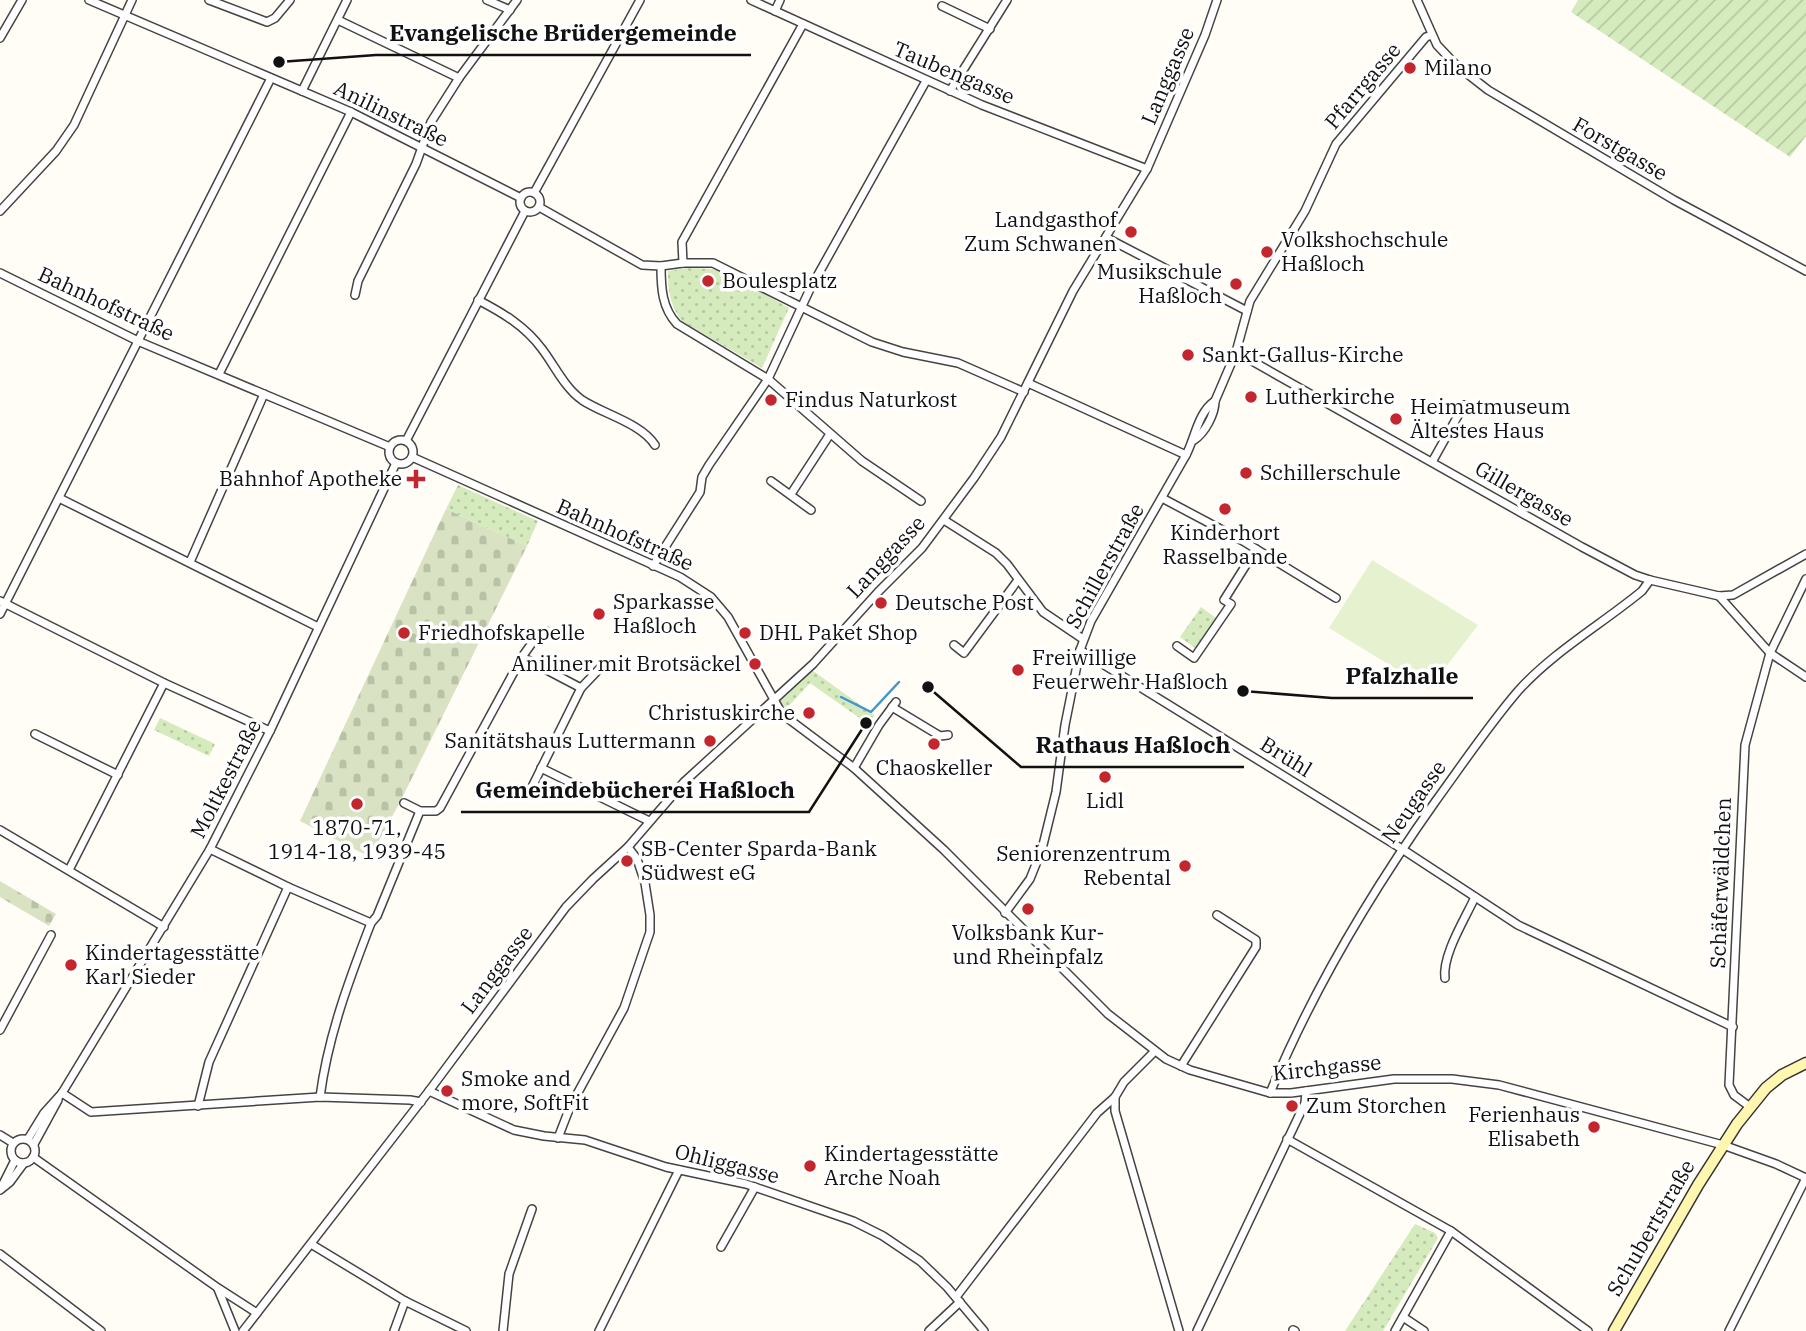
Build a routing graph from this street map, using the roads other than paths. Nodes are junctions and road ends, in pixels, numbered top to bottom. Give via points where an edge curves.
1 (22, 0) edge
2 (89, 0) edge
3 (132, 0) edge
4 (209, 0) edge
5 (290, 0) edge
6 (347, 0) edge
7 (487, 0) edge
8 (517, 0) edge
9 (640, 0) edge
10 (751, 0) edge
11 (780, 0) edge
12 (1007, 0) edge
13 (1217, 0) edge
14 (1421, 2) edge
15 (942, 6) dead end
16 (510, 10) junction
17 (775, 11) junction
18 (125, 16) junction
19 (338, 20) junction
20 (803, 24) junction
21 (990, 29) junction
22 (1432, 35) junction
23 (0, 38) edge
24 (271, 78) junction
25 (459, 78) junction
26 (926, 81) junction
27 (302, 91) junction
28 (950, 92) junction
29 (351, 113) junction
30 (422, 147) junction
31 (1147, 169) junction
32 (534, 193) junction
33 (521, 198) junction
34 (539, 206) junction
35 (0, 211) edge
36 (525, 211) junction
37 (1107, 238) junction
38 (683, 263) junction
39 (661, 266) junction
40 (1806, 271) edge
41 (0, 273) edge
42 (355, 295) dead end
43 (478, 300) junction
44 (800, 307) junction
45 (1247, 311) junction
46 (139, 342) junction
47 (1236, 352) junction
48 (219, 374) junction
49 (768, 379) junction
50 (1028, 383) junction
51 (1024, 392) junction
52 (264, 394) junction
53 (1464, 405) dead end
54 (830, 434) junction
55 (406, 442) junction
56 (655, 444) dead end
57 (390, 447) junction
58 (1186, 455) junction
59 (412, 457) junction
60 (1432, 462) junction
61 (396, 463) junction
62 (771, 481) dead end
63 (791, 494) junction
64 (59, 498) junction
65 (1162, 498) junction
66 (921, 501) dead end
67 (811, 510) dead end
68 (944, 520) junction
69 (1256, 549) junction
70 (1806, 554) edge
71 (190, 562) junction
72 (653, 566) junction
73 (1806, 579) edge
74 (1018, 580) junction
75 (1650, 580) junction
76 (1719, 596) junction
77 (1336, 598) dead end
78 (3, 603) edge
79 (0, 614) edge
80 (318, 627) junction
81 (546, 631) dead end
82 (1083, 639) junction
83 (954, 645) dead end
84 (1177, 646) dead end
85 (1080, 650) junction
86 (1770, 653) junction
87 (522, 657) junction
88 (603, 665) dead end
89 (1806, 677) edge
90 (164, 683) junction
91 (581, 688) junction
92 (773, 701) junction
93 (270, 731) junction
94 (35, 734) dead end
95 (948, 734) dead end
96 (541, 768) junction
97 (854, 768) junction
98 (118, 775) junction
99 (528, 795) dead end
100 (404, 803) dead end
101 (419, 811) junction
102 (649, 821) junction
103 (0, 830) edge
104 (628, 847) junction
105 (211, 849) junction
106 (1402, 849) junction
107 (68, 870) junction
108 (288, 887) junction
109 (1475, 897) junction
110 (1005, 913) junction
111 (1217, 915) dead end
112 (371, 923) junction
113 (164, 927) junction
114 (51, 935) dead end
115 (1445, 978) dead end
116 (1733, 1027) junction
117 (0, 1030) edge
118 (1154, 1052) junction
119 (1806, 1063) edge
120 (1181, 1066) junction
121 (429, 1091) junction
122 (1306, 1091) junction
123 (1270, 1093) junction
124 (61, 1094) junction
125 (320, 1097) junction
126 (1115, 1097) junction
127 (421, 1102) junction
128 (198, 1106) junction
129 (1750, 1107) junction
130 (0, 1135) edge
131 (558, 1138) junction
132 (1287, 1139) junction
133 (31, 1142) junction
134 (13, 1143) junction
135 (1723, 1145) junction
136 (33, 1157) junction
137 (15, 1160) junction
138 (24, 1163) junction
139 (678, 1170) junction
140 (1806, 1178) edge
141 (754, 1187) junction
142 (0, 1189) edge
143 (532, 1209) dead end
144 (1451, 1231) junction
145 (311, 1244) junction
146 (721, 1247) dead end
147 (0, 1254) edge
148 (218, 1289) junction
149 (958, 1299) junction
150 (405, 1301) junction
151 (257, 1313) junction
152 (1403, 1317) junction
153 (101, 1331) edge
154 (235, 1331) edge
155 (243, 1331) edge
156 (394, 1331) edge
157 (466, 1331) edge
158 (503, 1331) edge
159 (598, 1331) edge
160 (929, 1331) edge
161 (984, 1331) edge
162 (1179, 1331) edge
163 (1197, 1331) edge
164 (1395, 1331) edge
165 (1424, 1331) edge
166 (1588, 1331) edge
167 (1614, 1331) edge
168 (1729, 1331) edge

1 - 23 street
2 - 18 street, Anilinstraße
3 - 18 street
4 - 5 street via 267,22
6 - 19 street
7 - 16 street
8 - 16 street
9 - 32 street
10 - 17 street, Taubengasse
11 - 17 street
12 - 21 street
13 - 31 street, Langgasse
14 - 22 street, Forstgasse
15 - 21 street
16 - 25 street
17 - 20 street, Taubengasse
18 - 24 street, Anilinstraße
18 - 35 street via 64,141
19 - 25 street
19 - 27 street
20 - 26 street, Taubengasse
20 - 38 street via 682,242
21 - 28 street
22 - 40 street, Forstgasse via 1456,65 1504,101
22 - 45 street, Pfarrgasse via 1336,144 1305,211
24 - 27 street, Anilinstraße
24 - 46 street
25 - 30 street via 431,122
26 - 28 street, Taubengasse
26 - 44 street
27 - 29 street, Anilinstraße
28 - 31 street, Taubengasse
29 - 30 street, Anilinstraße
29 - 48 street
30 - 33 street, Anilinstraße
30 - 42 street
31 - 37 street, Langgasse
32 - 33 street
32 - 34 street
33 - 36 street
34 - 36 street
34 - 39 street via 642,265
36 - 43 street
37 - 45 street
37 - 50 street, Langgasse via 1073,291
38 - 39 street
38 - 44 street via 713,263
39 - 49 street via 664,301 674,320
41 - 46 street, Bahnhofstraße
43 - 55 street
43 - 56 street via 526,330 582,400
44 - 49 street
44 - 51 street via 872,342 958,363
45 - 47 street, Pfarrgasse
46 - 48 street, Bahnhofstraße
46 - 64 street
47 - 58 street, Schillerstraße
47 - 60 street, Gillergasse
48 - 52 street, Bahnhofstraße
49 - 54 street
49 - 72 street via 709,465 700,492
50 - 51 street, Langgasse
50 - 58 street
51 - 68 street, Langgasse via 1002,437
52 - 57 street, Bahnhofstraße
52 - 71 street
53 - 60 street
54 - 63 street
54 - 66 street
55 - 57 street
55 - 59 street
57 - 61 street
58 - 65 street, Schillerstraße
59 - 61 street
59 - 72 street, Bahnhofstraße
60 - 75 street, Gillergasse
61 - 80 street, Moltkestraße
62 - 63 street
63 - 67 street
64 - 71 street
64 - 78 street
65 - 69 street
65 - 82 street, Schillerstraße
68 - 74 street via 996,554
68 - 92 street, Langgasse via 813,664
69 - 77 street
69 - 84 street via 1224,600 1231,604 1194,658
70 - 76 street via 1732,595
71 - 80 street
72 - 92 street, Bahnhofstraße via 699,588 719,607 734,626
73 - 86 street, Schäferwäldchen
74 - 82 street via 1043,612
74 - 83 street via 964,653
75 - 76 street, Gillergasse
75 - 106 street, Neugasse via 1520,690
76 - 86 street
78 - 79 street
78 - 90 street
80 - 93 street, Moltkestraße
81 - 87 street
82 - 85 street, Schillerstraße
85 - 106 street, Brühl
85 - 110 street, Schillerstraße via 1042,849 1030,879
86 - 89 street
86 - 116 street, Schäferwäldchen via 1745,745
87 - 91 street
87 - 101 street via 440,808
88 - 91 street
90 - 93 street
90 - 98 street
91 - 96 street
92 - 97 street, Kirchgasse via 782,714
92 - 102 street, Langgasse via 684,782
93 - 105 street, Moltkestraße
94 - 98 street
95 - 97 street via 940,736 894,705
96 - 99 street
96 - 102 street
97 - 110 street, Kirchgasse
98 - 107 street
100 - 101 street
101 - 112 street
102 - 104 street, Langgasse
103 - 107 street
104 - 121 street, Langgasse via 566,907
104 - 131 street via 645,883 650,932 624,1008
105 - 108 street
105 - 113 street, Moltkestraße
106 - 109 street, Brühl
106 - 123 street, Neugasse via 1327,970
107 - 113 street
108 - 112 street
108 - 128 street via 209,1062
109 - 115 street via 1448,957
109 - 116 street, Brühl via 1535,934
110 - 118 street, Kirchgasse
111 - 120 street via 1256,940 1256,947
112 - 125 street via 338,1014
113 - 124 street, Moltkestraße
114 - 117 street
116 - 129 street, Schäferwäldchen via 1730,1090
118 - 120 street, Kirchgasse
118 - 126 street
119 - 129 main road, Schubertstraße via 1775,1080
120 - 123 street, Kirchgasse
121 - 127 street, Langgasse
121 - 131 street, Ohliggasse via 501,1126
122 - 123 street, Kirchgasse
122 - 132 street
122 - 135 street, Kirchgasse via 1394,1079 1482,1082
124 - 128 street via 91,1112
124 - 133 street, Moltkestraße via 44,1113
125 - 127 street
125 - 128 street
126 - 149 street via 1097,1113
126 - 162 street via 1115,1111
127 - 145 street, Langgasse
129 - 135 main road, Schubertstraße
130 - 134 street
131 - 139 street, Ohliggasse via 585,1140
132 - 144 street
132 - 163 street
133 - 134 street via 18,1139
133 - 136 street, Moltkestraße
134 - 137 street via 10,1151
135 - 140 street, Kirchgasse
135 - 167 main road, Schubertstraße
136 - 138 street
136 - 148 street
137 - 138 street
137 - 142 street
138 - 142 street
139 - 141 street, Ohliggasse
139 - 159 street
140 - 168 street
141 - 146 street
141 - 149 street, Ohliggasse via 876,1232 920,1261
143 - 158 street via 506,1283
144 - 152 street
144 - 166 street
145 - 150 street
145 - 151 street, Langgasse
147 - 153 street
148 - 151 street
148 - 154 street
149 - 160 street
149 - 161 street, Ohliggasse
150 - 156 street
150 - 157 street
151 - 155 street, Langgasse
152 - 164 street
152 - 165 street

